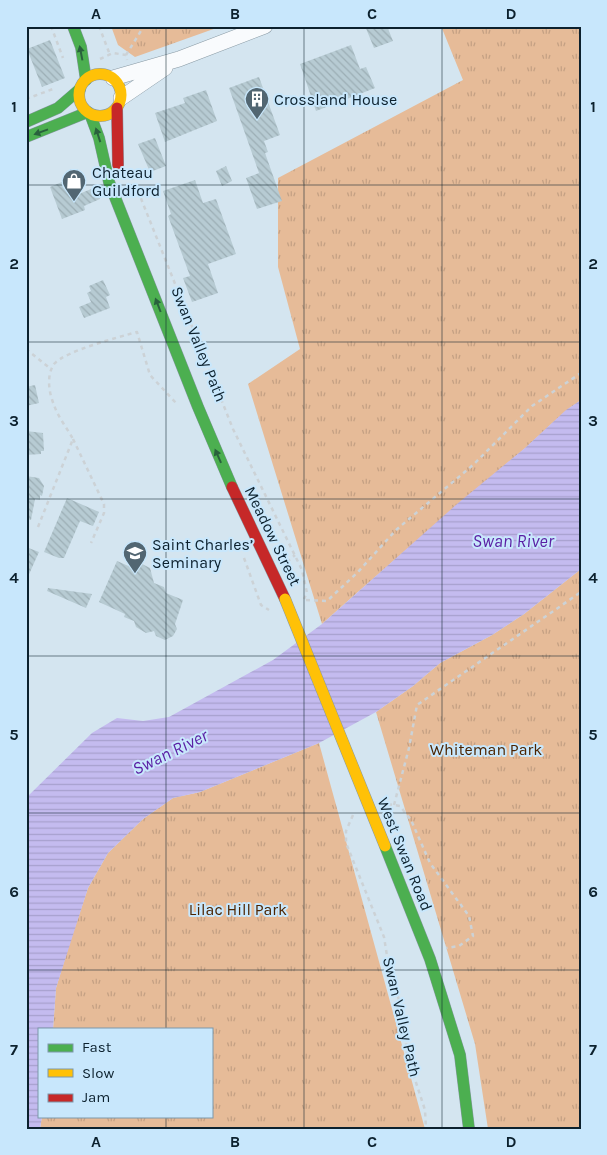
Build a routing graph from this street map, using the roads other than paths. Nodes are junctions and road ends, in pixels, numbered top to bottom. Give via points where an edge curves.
1 (73, 26) edge
2 (85, 26) edge
3 (265, 26) edge
4 (179, 59) junction
5 (108, 76) junction
6 (83, 85) junction
7 (119, 103) junction
8 (89, 113) junction
9 (26, 122) edge
10 (26, 137) edge
11 (285, 599) junction
12 (469, 1129) edge

6 -> 1 main road via 81,48
2 - 5 main road via 96,56
3 - 4 street
4 - 5 street
4 - 7 street
5 - 6 main road via 96,75
5 - 7 main road via 120,87
6 - 8 main road via 80,100
6 - 9 main road via 58,108
7 - 8 main road via 102,116
7 - 11 main road, Meadow Street via 117,156 124,178 196,379 246,495
8 -> 10 main road
11 -> 8 main road, Meadow Street via 198,407 109,182 99,138
11 - 12 main road, West Swan Road, bridge via 430,959 460,1055

